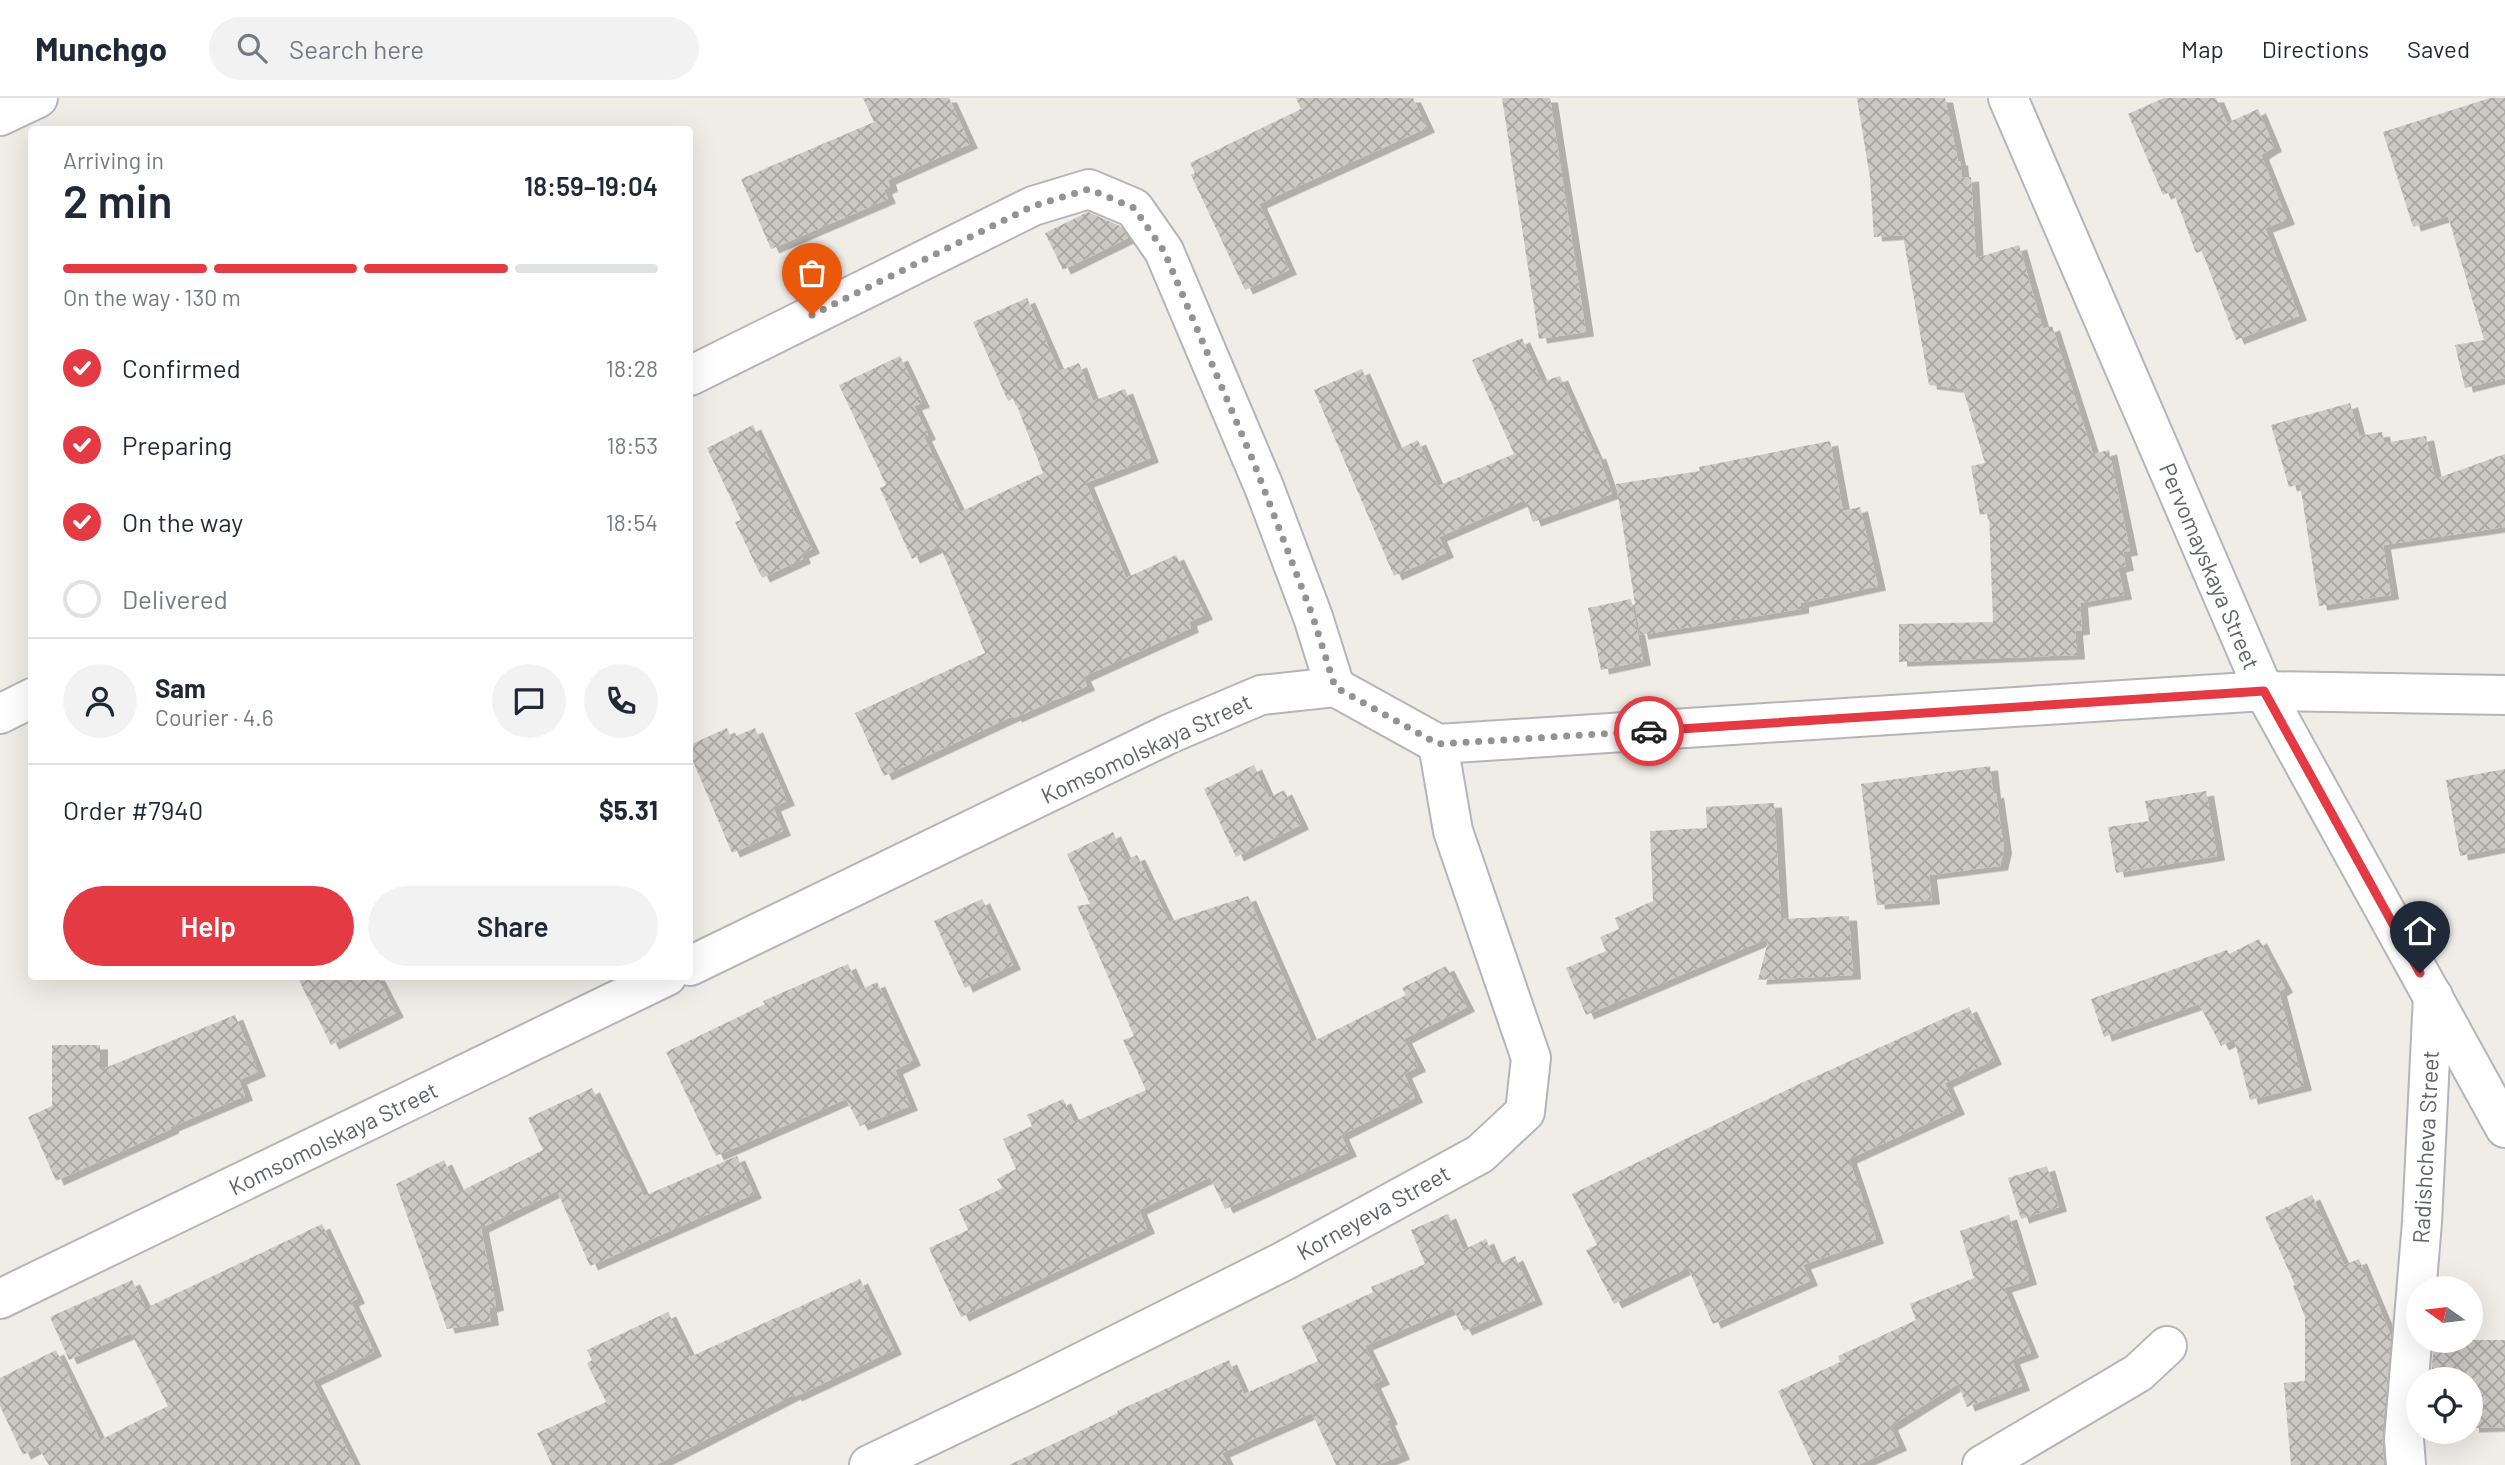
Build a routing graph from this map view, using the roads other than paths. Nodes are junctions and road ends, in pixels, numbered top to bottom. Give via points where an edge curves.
1 (38, 98) edge
2 (2008, 98) edge
3 (0, 116) edge
4 (693, 375) edge
5 (1335, 687) junction
6 (2264, 691) junction
7 (2505, 695) edge
8 (28, 700) edge
9 (0, 714) edge
10 (1438, 744) junction
11 (693, 965) edge
12 (659, 980) edge
13 (2433, 996) junction
14 (2505, 1128) edge
15 (0, 1299) edge
16 (2167, 1346) dead end
17 (869, 1465) edge
18 (1982, 1465) edge
19 (2406, 1465) edge

1 - 3 street
2 - 6 street, Pervomayskaya Street
4 - 5 street via 1033,206 1089,189 1134,208 1164,251 1264,486
5 - 10 street
5 - 11 street, Komsomolskaya Street via 1261,695 1169,734
6 - 7 street
6 - 10 street
6 - 13 street, Pervomayskaya Street
8 - 9 street
10 - 17 street, Korneyeva Street via 1453,831 1531,1058 1525,1112 1480,1154 1284,1261
12 - 15 street, Komsomolskaya Street
13 - 14 street, Pervomayskaya Street
13 - 19 street, Radishcheva Street
16 - 18 street via 2138,1373

